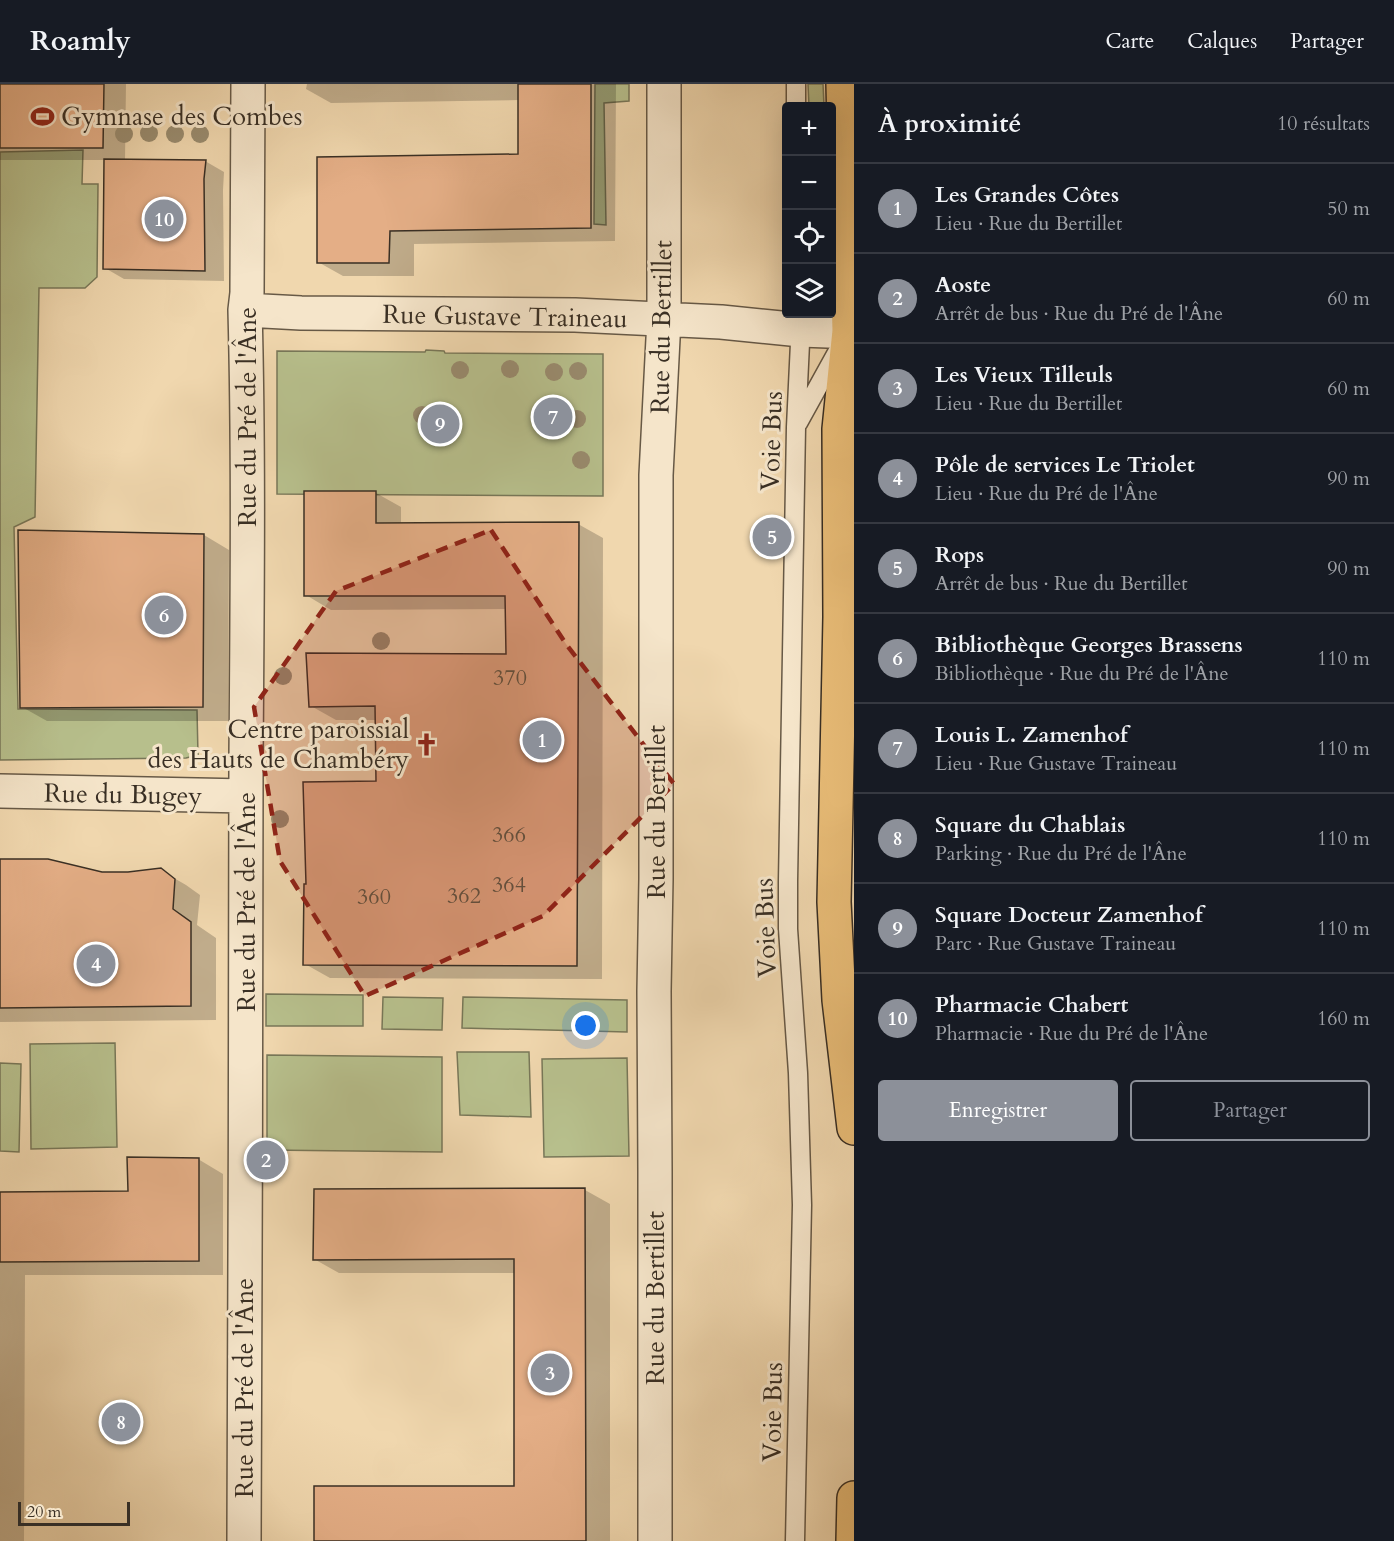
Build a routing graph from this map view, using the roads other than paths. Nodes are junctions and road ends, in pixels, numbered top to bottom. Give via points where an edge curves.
1 (248, 84) edge
2 (664, 84) edge
3 (796, 84) edge
4 (843, 84) edge
5 (796, 102) edge
6 (245, 310) junction
7 (664, 319) junction
8 (801, 322) edge
9 (852, 328) edge
10 (796, 427) junction
11 (0, 791) edge
12 (246, 796) junction
13 (854, 1128) edge
14 (854, 1498) edge
15 (244, 1541) edge
16 (655, 1541) edge
17 (795, 1541) edge
18 (853, 1541) edge

1 - 6 street, Rue du Pré de l'Âne
2 - 7 street, Rue du Bertillet
3 - 5 lane
4 - 9 main road
6 - 7 street, Rue Gustave Traineau
6 - 12 street, Rue du Pré de l'Âne
7 - 8 street, Rue Gustave Traineau
7 - 16 street, Rue du Bertillet via 656,475
8 - 9 street, Rue Gustave Traineau
8 - 10 lane, Voie Bus
9 - 10 lane
9 - 13 main road via 839,429 834,902 839,1000
10 - 17 lane, Voie Bus via 788,881 802,1205
11 - 12 street, Rue du Bugey
12 - 15 street, Rue du Pré de l'Âne
14 - 18 main road

